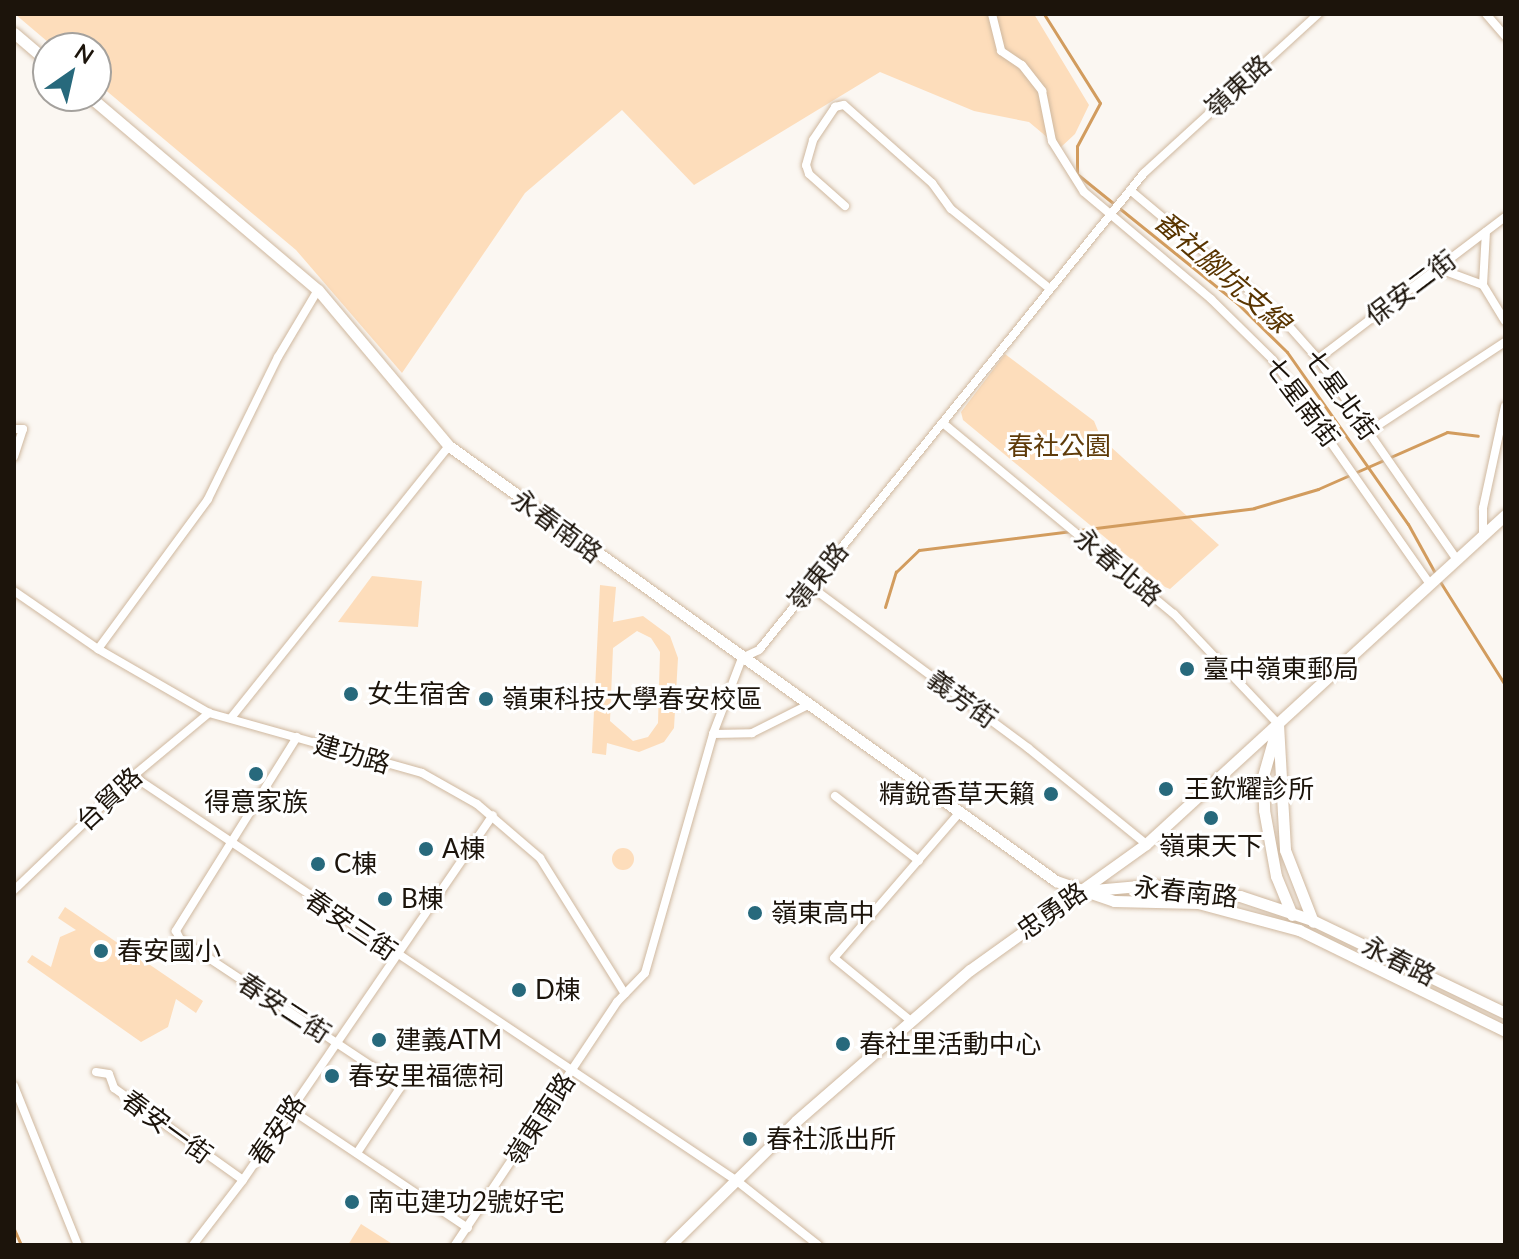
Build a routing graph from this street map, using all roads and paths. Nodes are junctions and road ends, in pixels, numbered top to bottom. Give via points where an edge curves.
1 (992, 14) edge
2 (1318, 14) edge
3 (1486, 14) edge
4 (14, 33) edge
5 (1505, 36) edge
6 (32, 48) edge
7 (108, 112) edge
8 (1128, 193) junction
9 (845, 206) dead end
10 (1112, 213) junction
11 (1505, 217) edge
12 (1486, 232) junction
13 (1437, 268) junction
14 (1483, 285) junction
15 (1049, 288) junction
16 (318, 290) junction
17 (1505, 321) edge
18 (1505, 342) edge
19 (1318, 359) junction
20 (1505, 406) edge
21 (944, 424) junction
22 (14, 429) edge
23 (1368, 432) junction
24 (449, 446) junction
25 (14, 457) edge
26 (1505, 515) edge
27 (1483, 536) junction
28 (1453, 563) junction
29 (1432, 581) junction
30 (810, 586) junction
31 (14, 591) edge
32 (98, 649) junction
33 (742, 658) junction
34 (806, 706) junction
35 (209, 713) junction
36 (231, 718) junction
37 (1278, 724) junction
38 (713, 734) junction
39 (297, 737) junction
40 (133, 776) junction
41 (835, 796) dead end
42 (960, 812) junction
43 (493, 815) junction
44 (230, 843) junction
45 (1146, 844) junction
46 (919, 861) junction
47 (14, 890) edge
48 (1079, 892) junction
49 (1291, 913) junction
50 (1312, 920) junction
51 (1299, 930) junction
52 (1320, 939) junction
53 (396, 955) junction
54 (625, 994) junction
55 (1505, 1013) edge
56 (911, 1021) junction
57 (1505, 1031) edge
58 (336, 1043) junction
59 (96, 1072) dead end
60 (570, 1073) junction
61 (16, 1085) edge
62 (290, 1109) junction
63 (357, 1153) junction
64 (243, 1180) junction
65 (737, 1181) junction
66 (468, 1228) junction
67 (78, 1245) edge
68 (193, 1245) edge
69 (455, 1245) edge
70 (670, 1245) edge
71 (818, 1245) edge

1 - 10 street, 七星南街 via 1001,51 1022,65 1042,91 1052,141 1066,167
2 - 8 street, 嶺東路 via 1166,150
3 - 5 street
4 - 6 street
7 - 16 street, 永春南路
8 - 10 street, 嶺東路
8 - 19 street, 七星北街 via 1236,274
9 - 15 street via 809,174 806,165 813,140 835,107 844,105 932,183 951,209
10 - 15 street, 嶺東路
10 - 29 street, 七星南街 via 1273,360
11 - 12 street, 保安二街
12 - 13 street, 保安二街
12 - 14 street
13 - 14 street
13 - 19 street, 保安二街
14 - 17 street
15 - 21 street, 嶺東路
16 - 24 street, 永春南路
16 - 32 street via 278,357 208,499
18 - 23 street
19 - 23 street, 七星北街
20 - 27 street via 1483,508
21 - 30 street, 嶺東路
21 - 37 street, 永春北路 via 1174,614
22 - 25 street via 23,429
23 - 28 street, 七星北街
24 - 33 street, 永春南路
24 - 36 street
26 - 27 street
27 - 28 street
28 - 29 street, 忠勇路
29 - 37 street, 忠勇路
30 - 33 street, 嶺東路 via 759,650
30 - 45 street, 義芳街 via 1028,748
31 - 32 street, 建功路
32 - 35 street, 建功路
33 - 34 street, 永春南路
33 - 38 street, 嶺東路
34 - 38 street via 752,733
34 - 42 street, 永春南路
35 - 36 street, 建功路
35 - 40 street, 台貿路
36 - 39 street, 建功路
37 - 45 street, 忠勇路
37 - 49 street via 1263,776 1264,810 1276,876
37 - 50 street via 1285,850
38 - 54 street, 嶺東路 via 645,973
39 - 43 street, 建功路 via 436,778
39 - 44 street, 春安二街
40 - 44 street, 春安三街
40 - 47 street, 台貿路
41 - 46 street
42 - 46 street
42 - 48 street, 永春南路
43 - 53 street, 春安路
43 - 54 street, 建功路 via 540,858
44 - 53 street, 春安三街
44 - 58 street, 春安二街 via 178,923 180,939
45 - 48 street, 忠勇路
46 - 56 street via 834,958
48 - 49 street, 永春南路 via 1121,885 1165,886 1240,896
48 - 51 street, 永春南路 via 1114,901 1198,903
48 - 56 street, 忠勇路 via 970,970
49 - 50 street, 永春路
49 - 51 street
50 - 52 street
50 - 55 street, 永春路
51 - 52 street, 永春路
52 - 57 street, 永春路
53 - 58 street, 春安路
53 - 60 street, 春安三街
54 - 60 street, 嶺東南路
56 - 65 street, 忠勇路
58 - 62 street, 春安路
58 - 63 street, 春安二街 via 400,1088
59 - 64 street, 春安一街 via 109,1074 114,1088 133,1104
60 - 65 street
60 - 66 street, 嶺東南路
61 - 67 street
62 - 63 street
62 - 64 street, 春安路
63 - 66 street
64 - 68 street, 春安路
65 - 70 street, 忠勇路
65 - 71 street
66 - 69 street, 嶺東南路

